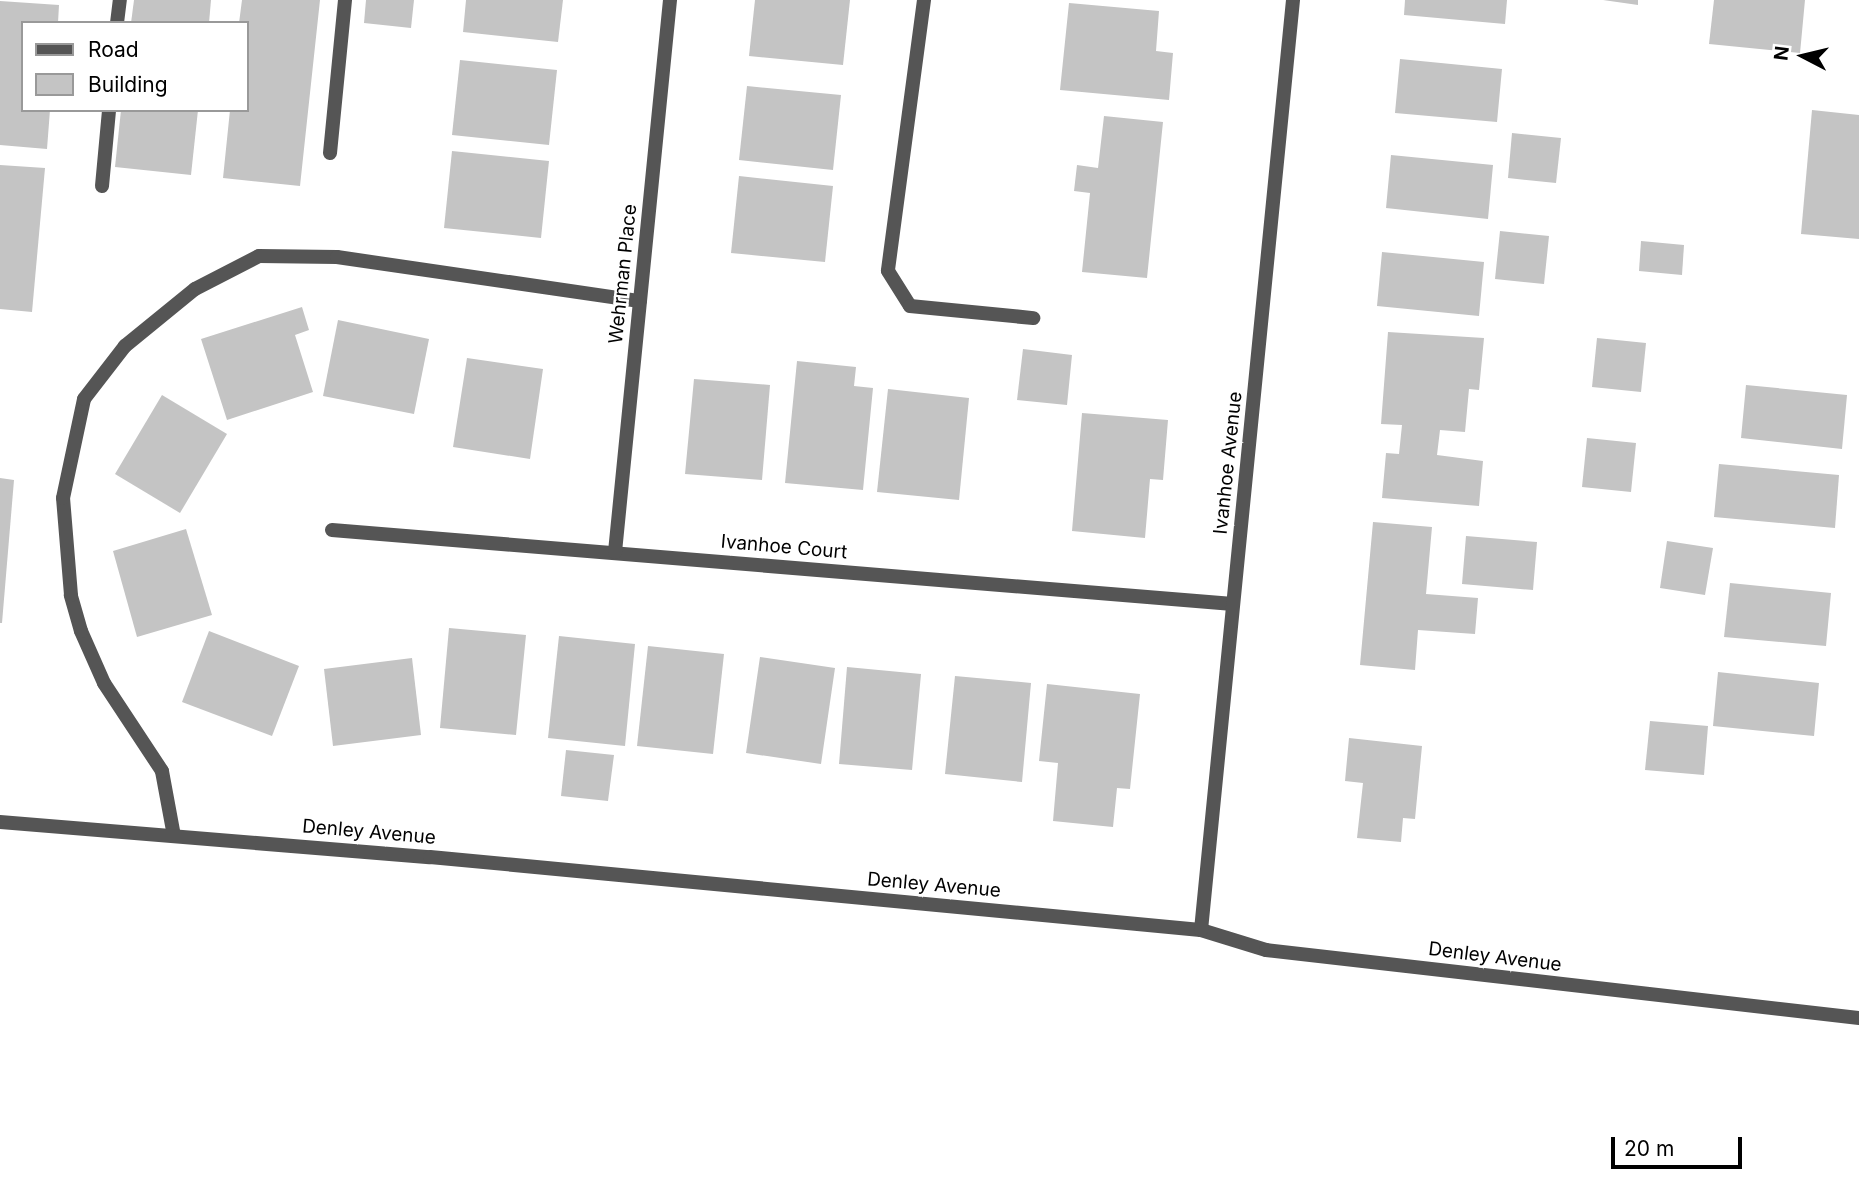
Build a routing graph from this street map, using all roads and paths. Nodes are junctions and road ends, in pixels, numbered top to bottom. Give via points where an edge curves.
1 (120, 0) edge
2 (345, 0) edge
3 (670, 0) edge
4 (924, 0) edge
5 (1293, 0) edge
6 (117, 21) edge
7 (109, 112) edge
8 (330, 153) dead end
9 (102, 186) dead end
10 (640, 300) junction
11 (1033, 318) dead end
12 (332, 530) dead end
13 (615, 552) junction
14 (1233, 604) junction
15 (0, 822) edge
16 (174, 836) junction
17 (1201, 930) junction
18 (1859, 1018) edge

1 - 6 street
2 - 8 street
3 - 10 street, Wehrman Place
4 - 11 street via 888,271 910,306
5 - 14 street, Ivanhoe Avenue
7 - 9 street
10 - 13 street, Wehrman Place
10 - 16 street via 337,257 259,256 195,289 125,346 84,399 64,498 71,595 104,683 162,771
12 - 13 street, Ivanhoe Court
13 - 14 street, Ivanhoe Court
14 - 17 street, Ivanhoe Avenue
15 - 16 street, Denley Avenue
16 - 17 street, Denley Avenue
17 - 18 street, Denley Avenue via 1266,950

